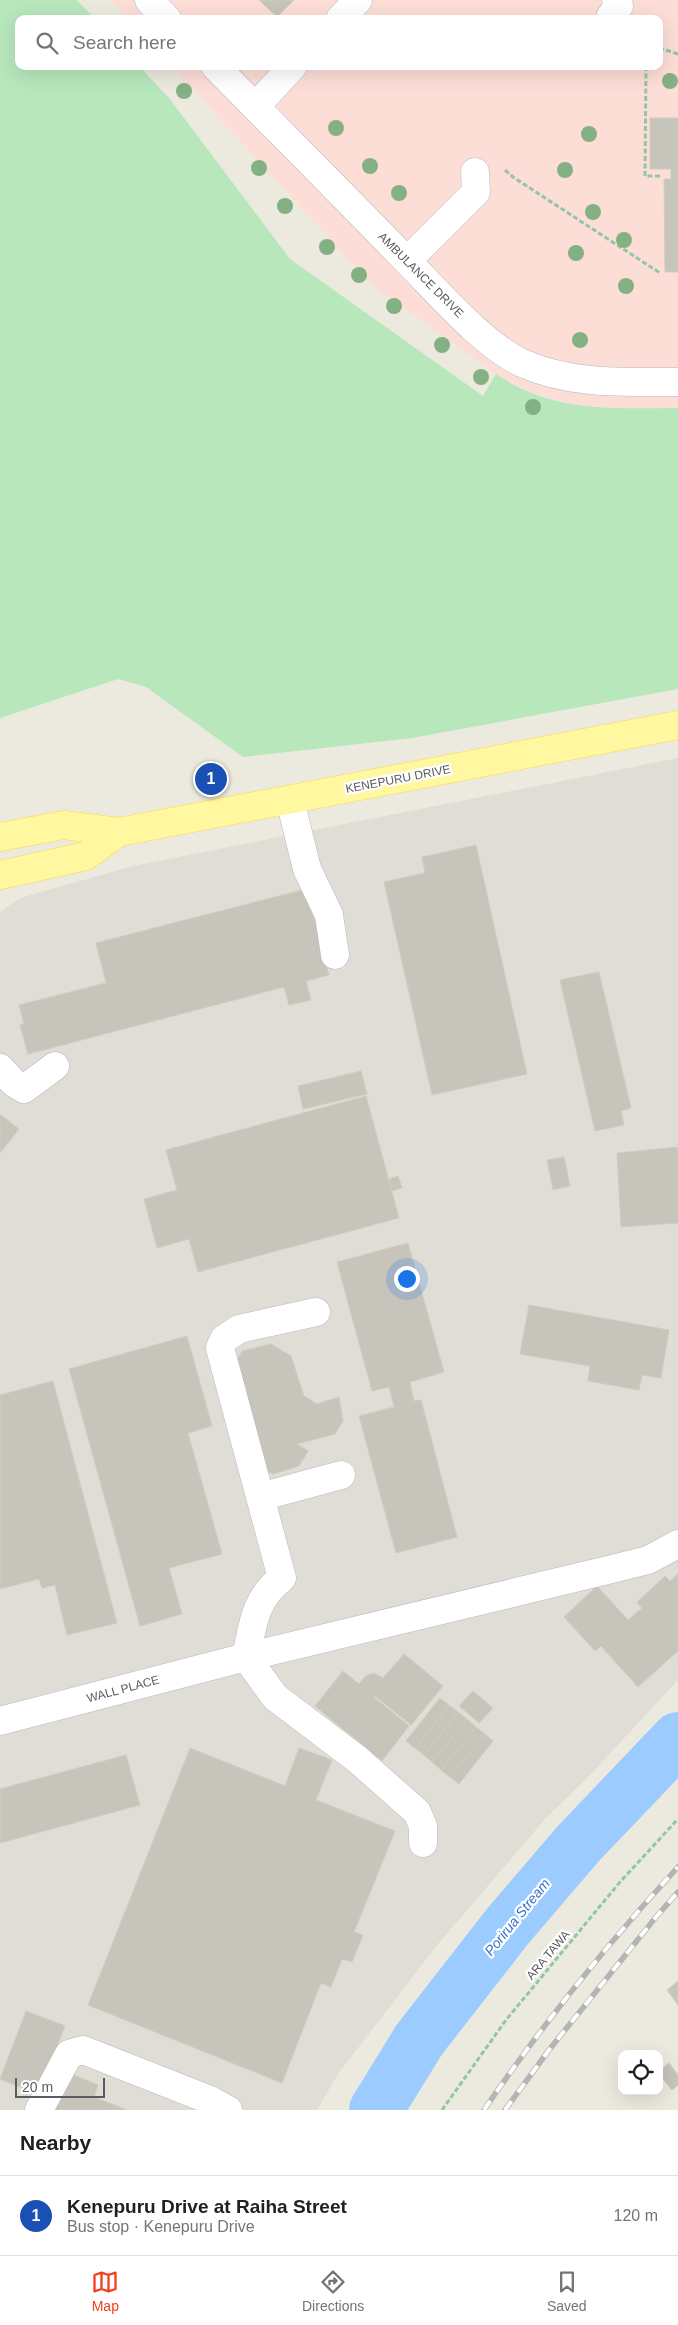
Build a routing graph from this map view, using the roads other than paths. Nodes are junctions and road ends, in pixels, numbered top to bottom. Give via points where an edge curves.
1 (149, 0) edge
2 (358, 0) edge
3 (164, 15) edge
4 (344, 15) edge
5 (219, 70) edge
6 (290, 70) edge
7 (255, 107) junction
8 (488, 169) road end
9 (407, 261) junction
10 (678, 382) edge
11 (678, 725) edge
12 (290, 800) junction
13 (119, 832) junction
14 (0, 837) edge
15 (0, 876) edge
16 (335, 956) dead end
17 (54, 1066) dead end
18 (0, 1068) edge
19 (316, 1312) dead end
20 (341, 1475) dead end
21 (260, 1497) junction
22 (678, 1544) edge
23 (246, 1657) junction
24 (0, 1721) edge
25 (423, 1843) dead end
26 (39, 2110) edge
27 (228, 2110) edge

1 - 3 street
2 - 4 street
5 - 7 street, AMBULANCE DRIVE
6 - 7 street
7 - 9 street, AMBULANCE DRIVE
8 - 9 street via 476,192
9 - 10 street, AMBULANCE DRIVE via 494,345 521,362 557,376 611,382
11 - 12 main road, KENEPURU DRIVE
12 - 13 main road, KENEPURU DRIVE
12 - 16 street via 307,869 329,915
13 - 14 main road, KENEPURU DRIVE via 64,825
13 - 15 main road, KENEPURU DRIVE via 86,856
17 - 18 street via 24,1089
19 - 21 street via 239,1329 224,1339 220,1348
20 - 21 street
21 - 23 street via 282,1578 269,1588 256,1611
22 - 23 street, WALL PLACE via 648,1560
23 - 24 street, WALL PLACE
23 - 25 street via 275,1697 357,1759 417,1812 423,1826
26 - 27 street via 69,2054 83,2050

